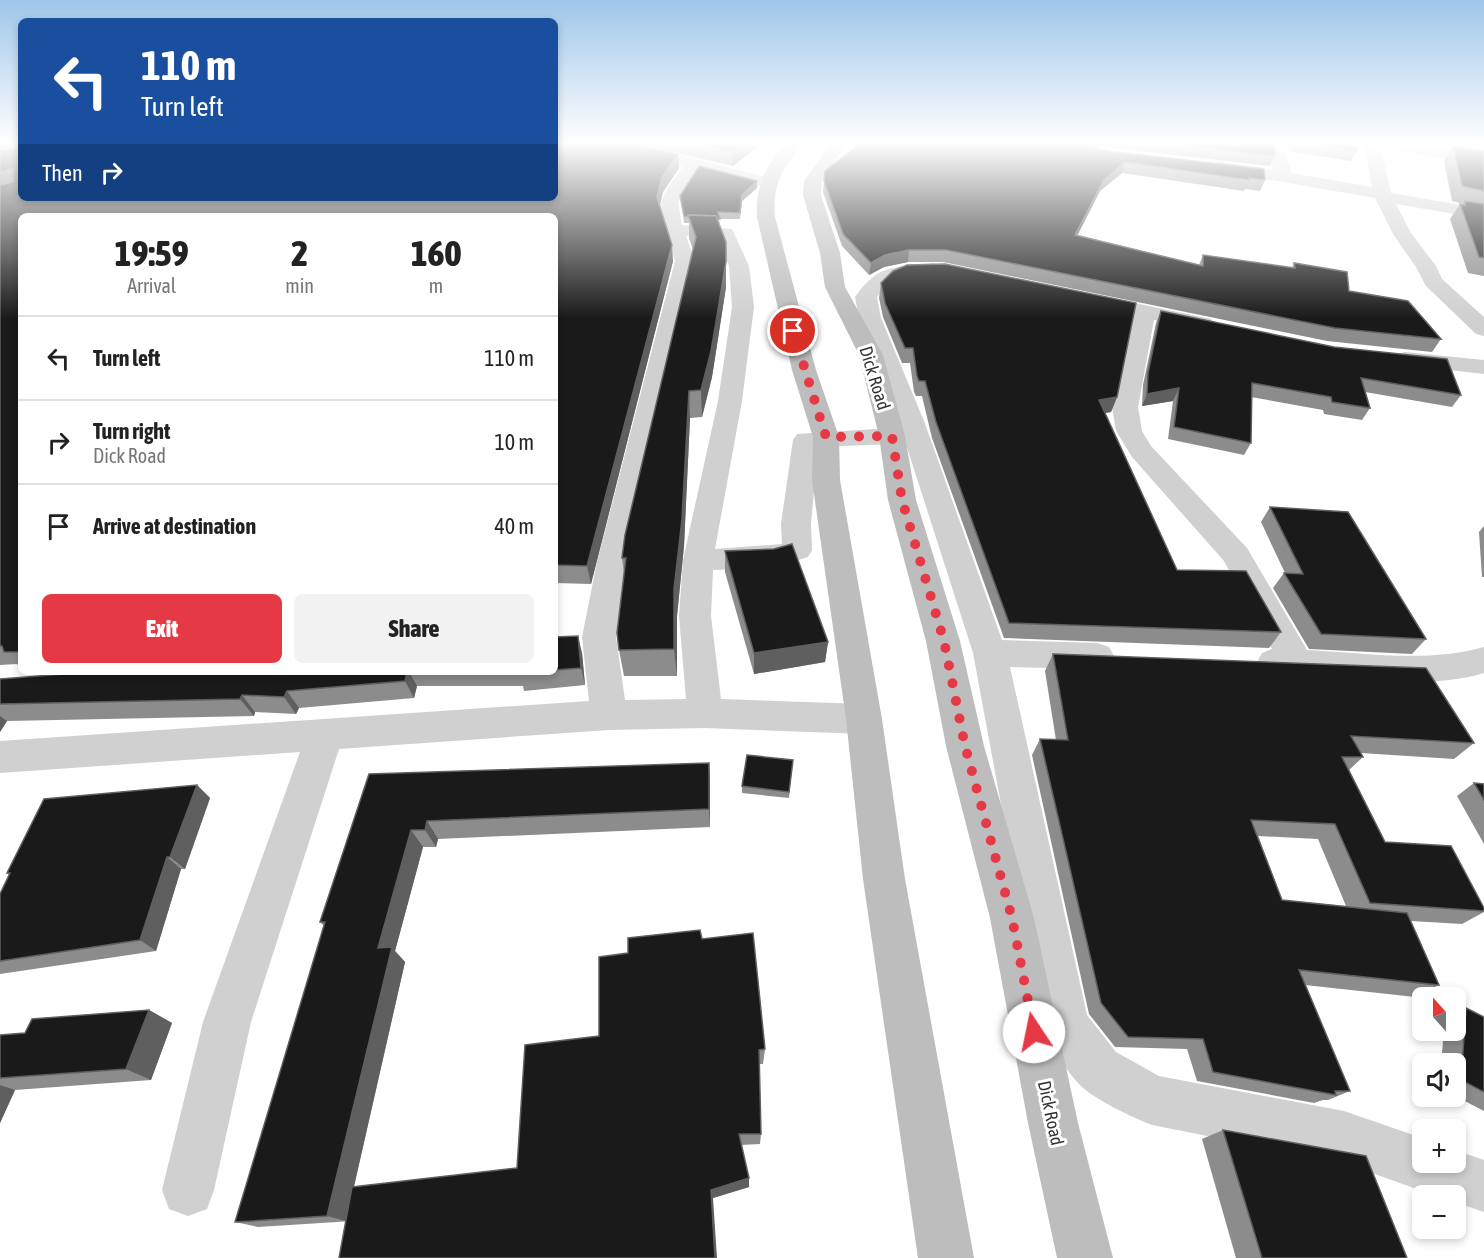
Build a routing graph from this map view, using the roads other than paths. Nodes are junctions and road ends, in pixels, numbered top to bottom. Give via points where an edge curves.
1 (669, 201) edge
2 (764, 201) edge
3 (814, 201) edge
4 (1386, 201) edge
5 (1413, 201) edge
6 (1484, 214) edge
7 (675, 230) junction
8 (954, 272) edge
9 (1066, 295) edge
10 (1145, 311) junction
11 (1226, 329) edge
12 (1484, 329) edge
13 (1384, 357) edge
14 (1484, 367) edge
15 (892, 436) junction
16 (826, 437) junction
17 (698, 560) junction
18 (599, 637) junction
19 (566, 639) edge
20 (990, 653) junction
21 (1132, 657) edge
22 (1484, 660) edge
23 (1238, 661) edge
24 (1297, 663) junction
25 (705, 713) junction
26 (609, 714) junction
27 (864, 719) junction
28 (325, 734) junction
29 (0, 757) edge
30 (1484, 1186) edge
31 (188, 1190) dead end
32 (946, 1258) edge
33 (1085, 1258) edge

1 - 7 street
2 - 16 main road via 769,239
3 - 15 main road, Dick Road via 830,253 835,287 870,355
4 - 12 street via 1433,282
5 - 6 street
7 - 17 street via 725,233 739,266 743,308 730,401
7 - 18 street via 685,261 612,562
8 - 20 street via 920,269 893,274 878,280 866,297 870,318 911,421
9 - 10 street
10 - 11 street
10 - 24 street via 1125,407 1129,431 1141,451 1236,555
13 - 14 street
15 - 16 street
15 - 33 main road, Dick Road via 902,500 944,641 965,746 1012,918
16 - 17 street via 806,440 796,550 773,557
16 - 27 main road via 826,480
17 - 25 street via 695,616
18 - 19 street
18 - 26 street
20 - 21 street
20 - 30 street via 1066,1026 1099,1069 1152,1100 1344,1137
22 - 24 street via 1433,669
23 - 24 street
25 - 26 street
25 - 27 street
26 - 28 street
27 - 32 main road via 884,879
28 - 29 street
28 - 31 street via 227,1022

